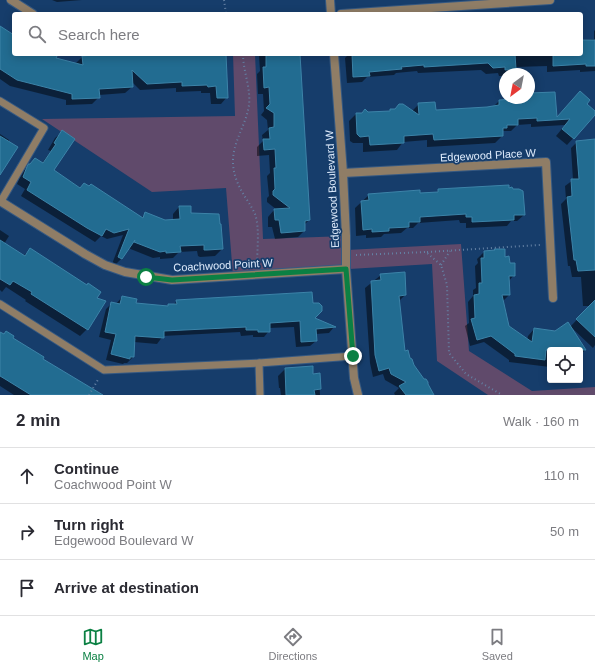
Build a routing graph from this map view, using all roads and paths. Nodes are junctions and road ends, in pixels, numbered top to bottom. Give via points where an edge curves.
1 (11, 0) edge
2 (224, 0) edge
3 (330, 0) edge
4 (550, 0) edge
5 (31, 12) edge
6 (226, 12) edge
7 (331, 12) edge
8 (371, 12) edge
9 (243, 56) edge
10 (334, 56) edge
11 (0, 101) edge
12 (343, 174) junction
13 (0, 201) edge
14 (550, 244) junction
15 (450, 251) junction
16 (426, 252) junction
17 (346, 256) junction
18 (441, 265) junction
19 (346, 269) junction
20 (257, 275) junction
21 (553, 298) dead end
22 (0, 304) edge
23 (353, 356) junction
24 (259, 363) junction
25 (104, 370) junction
26 (89, 395) edge
27 (260, 395) edge
28 (358, 395) edge
29 (502, 395) edge

1 - 5 street
2 - 6 path
3 - 7 street
4 - 8 street
9 - 20 path via 249,105 246,120 234,149 233,164 237,182 255,214
10 - 12 street, Edgewood Boulevard W
11 - 13 lane via 44,128
12 - 14 street, Edgewood Place W via 546,162
12 - 17 street, Edgewood Boulevard W
13 - 20 street, Coachwood Point W via 85,254 125,272 172,280
14 - 15 path
14 - 21 street, Edgewood Place W
15 - 16 path
15 - 18 path
16 - 17 path
16 - 18 path
17 - 19 street, Edgewood Boulevard W
18 - 29 path via 447,285 449,353 466,374
19 - 20 street, Coachwood Point W
19 - 23 street, Edgewood Boulevard W
22 - 25 lane
23 - 24 lane
23 - 28 street, Edgewood Boulevard W
24 - 25 lane
24 - 27 lane
25 - 26 path

